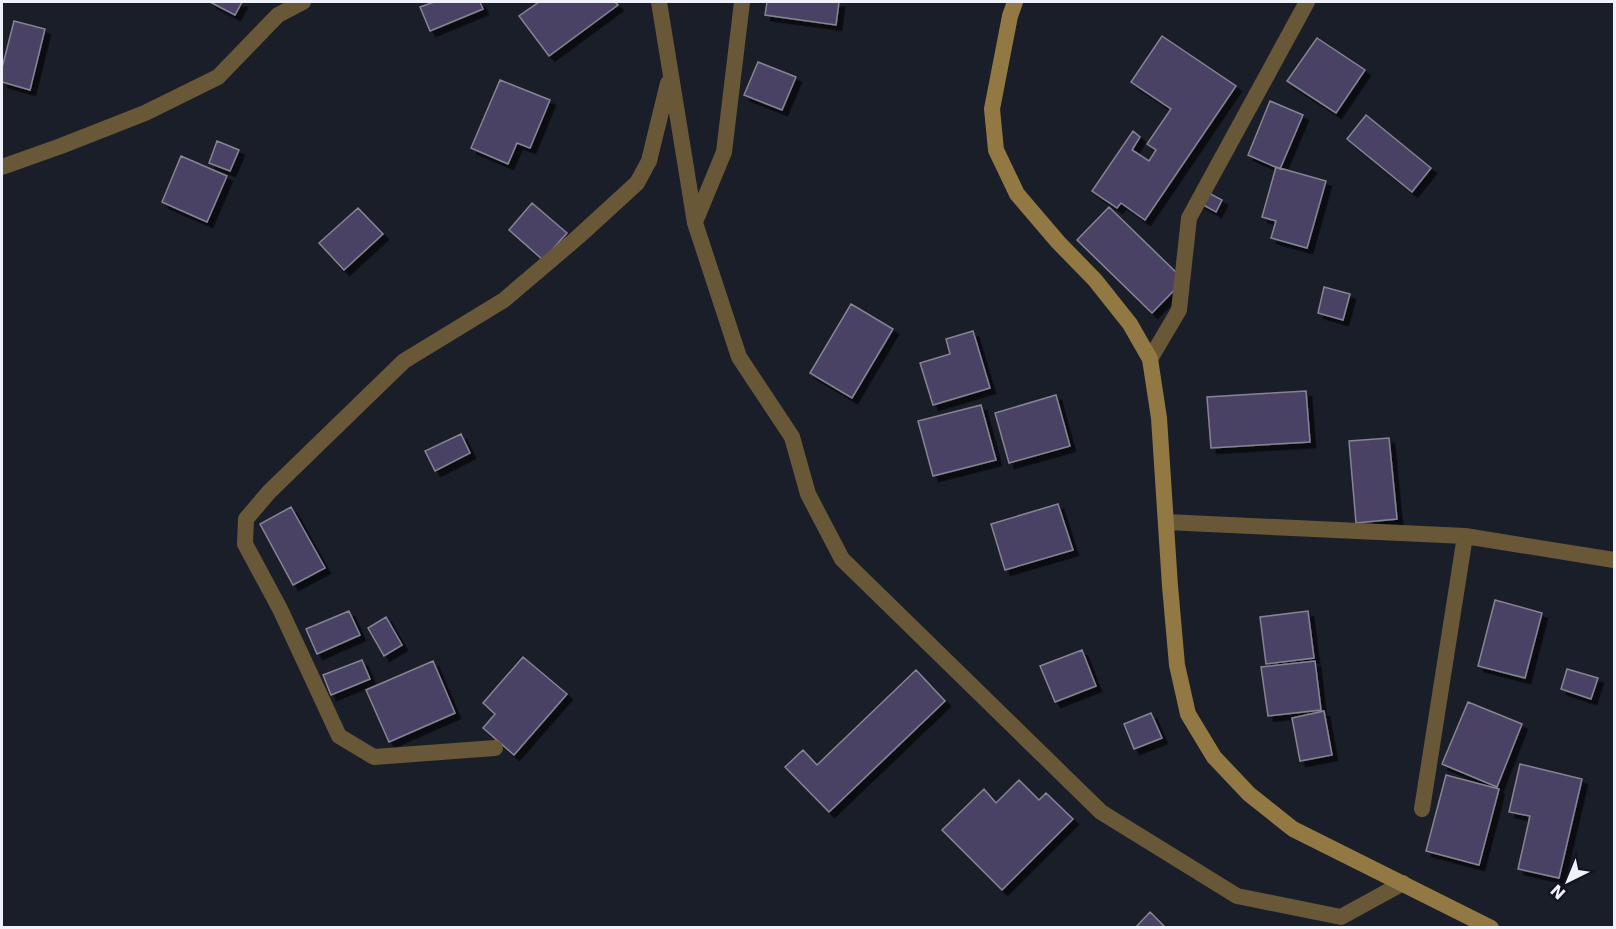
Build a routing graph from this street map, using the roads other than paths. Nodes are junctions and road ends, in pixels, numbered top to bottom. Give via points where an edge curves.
1 (303, 2) edge
2 (659, 2) edge
3 (742, 2) edge
4 (1015, 2) edge
5 (1307, 2) edge
6 (670, 77) junction
7 (2, 167) edge
8 (695, 223) junction
9 (1150, 359) junction
10 (1166, 522) junction
11 (1465, 536) junction
12 (1614, 560) edge
13 (495, 748) dead end
14 (1422, 809) dead end
15 (1404, 883) junction
16 (1491, 927) edge

1 - 7 street via 278,15 218,77 145,113
2 - 6 street
3 - 8 street via 724,152
4 - 9 main road via 992,109 996,150 1017,194 1095,280 1130,324
5 - 9 street via 1189,218 1179,310
6 - 8 street
6 - 13 street via 649,161 637,183 504,300 404,361 268,492 246,519 245,544 339,736 374,757
8 - 15 street via 739,357 792,437 808,494 842,559 1101,812 1237,896 1341,917
9 - 10 main road via 1159,418
10 - 11 street
10 - 15 main road via 1177,665 1188,714 1214,757 1249,794 1293,829
11 - 12 street
11 - 14 street
15 - 16 main road

